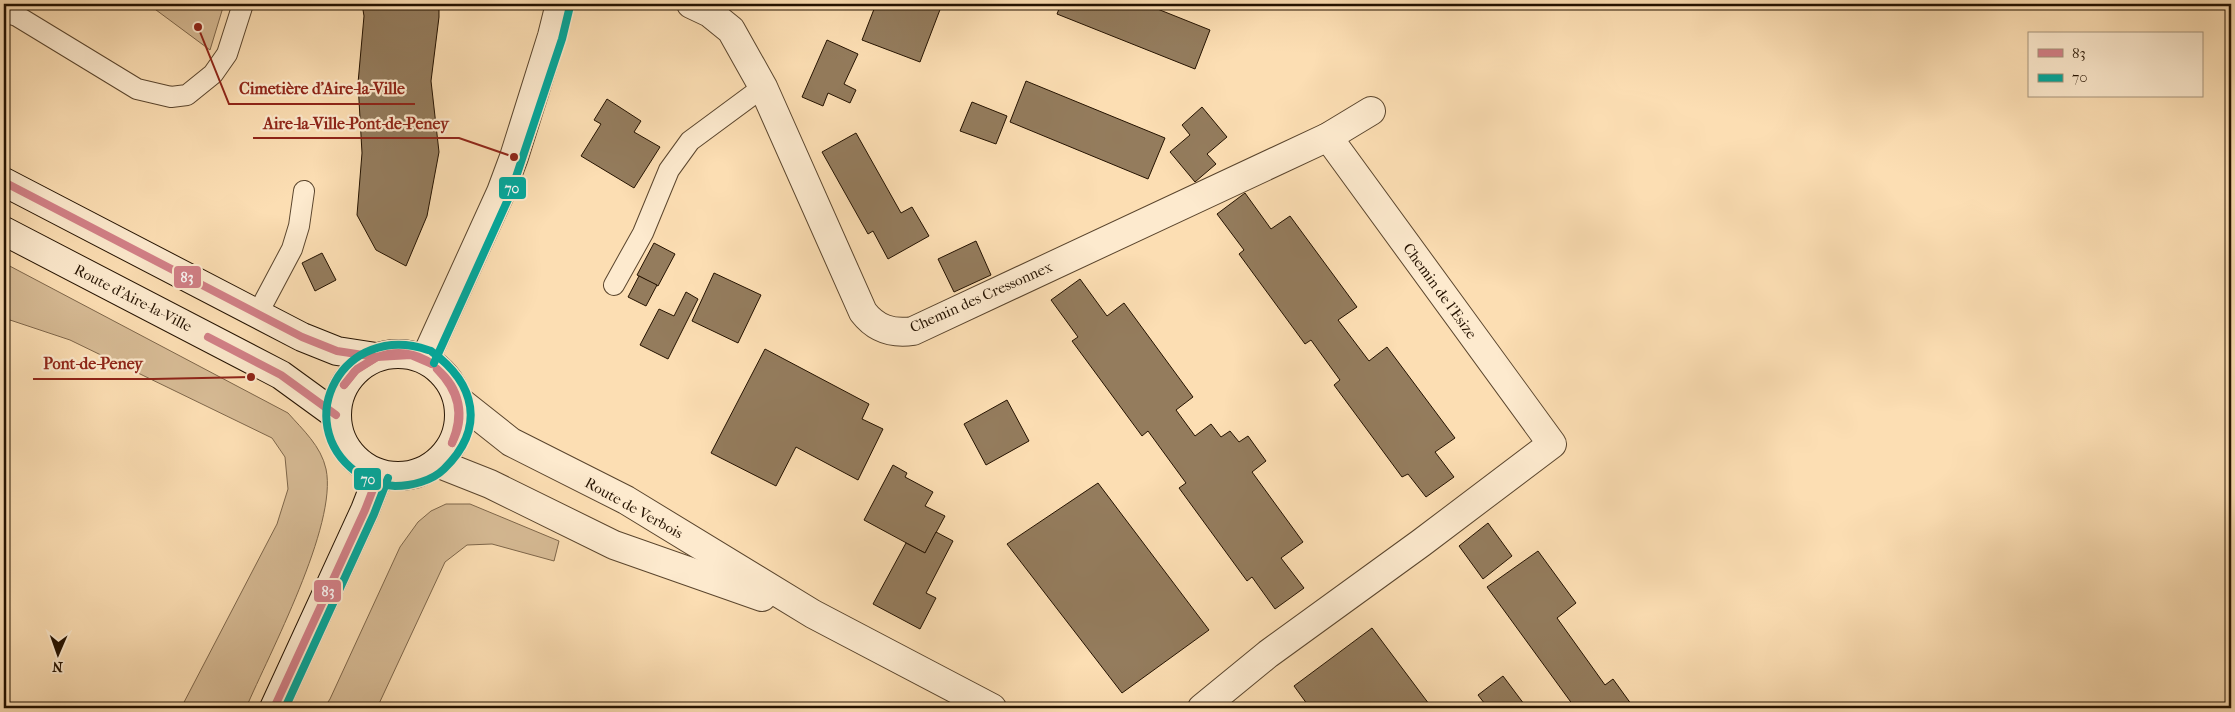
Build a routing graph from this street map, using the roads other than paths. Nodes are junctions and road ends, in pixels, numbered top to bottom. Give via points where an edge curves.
1 (243, 4) edge
2 (560, 4) edge
3 (690, 4) edge
4 (4, 12) edge
5 (763, 87) junction
6 (1371, 111) dead end
7 (1328, 137) junction
8 (4, 182) edge
9 (304, 191) dead end
10 (4, 231) edge
11 (614, 285) dead end
12 (258, 313) junction
13 (376, 357) junction
14 (425, 359) junction
15 (458, 400) junction
16 (336, 415) junction
17 (437, 464) junction
18 (379, 474) junction
19 (813, 614) junction
20 (1207, 706) edge
21 (274, 708) edge
22 (992, 708) edge

1 - 4 lane via 227,54 213,74 187,95 171,97 137,89 17,16
2 - 14 street via 501,192
3 - 5 street, Chemin des Cressonnex via 710,13 731,30
5 - 7 street, Chemin des Cressonnex via 863,312 871,322 897,333 913,331
5 - 11 lane via 690,141 669,170 643,233
6 - 7 street, Chemin des Cressonnex
7 - 20 street, Chemin de l'Esize via 1552,444 1268,654
8 - 12 street
9 - 12 lane via 292,249
10 - 16 street, Route d'Aire-la-Ville via 281,375
12 - 13 street via 302,337 337,351
13 - 14 street via 397,353
13 - 16 street via 355,370 339,397
14 - 15 street via 452,382
15 - 17 street via 459,426 451,448
15 - 19 street, Route de Verbois via 511,442 626,500
16 - 18 street via 343,443 363,466
17 - 18 street via 417,474
17 - 19 street, Route de Verbois via 490,484 614,545
18 - 21 street
19 - 22 street, Route de Verbois

